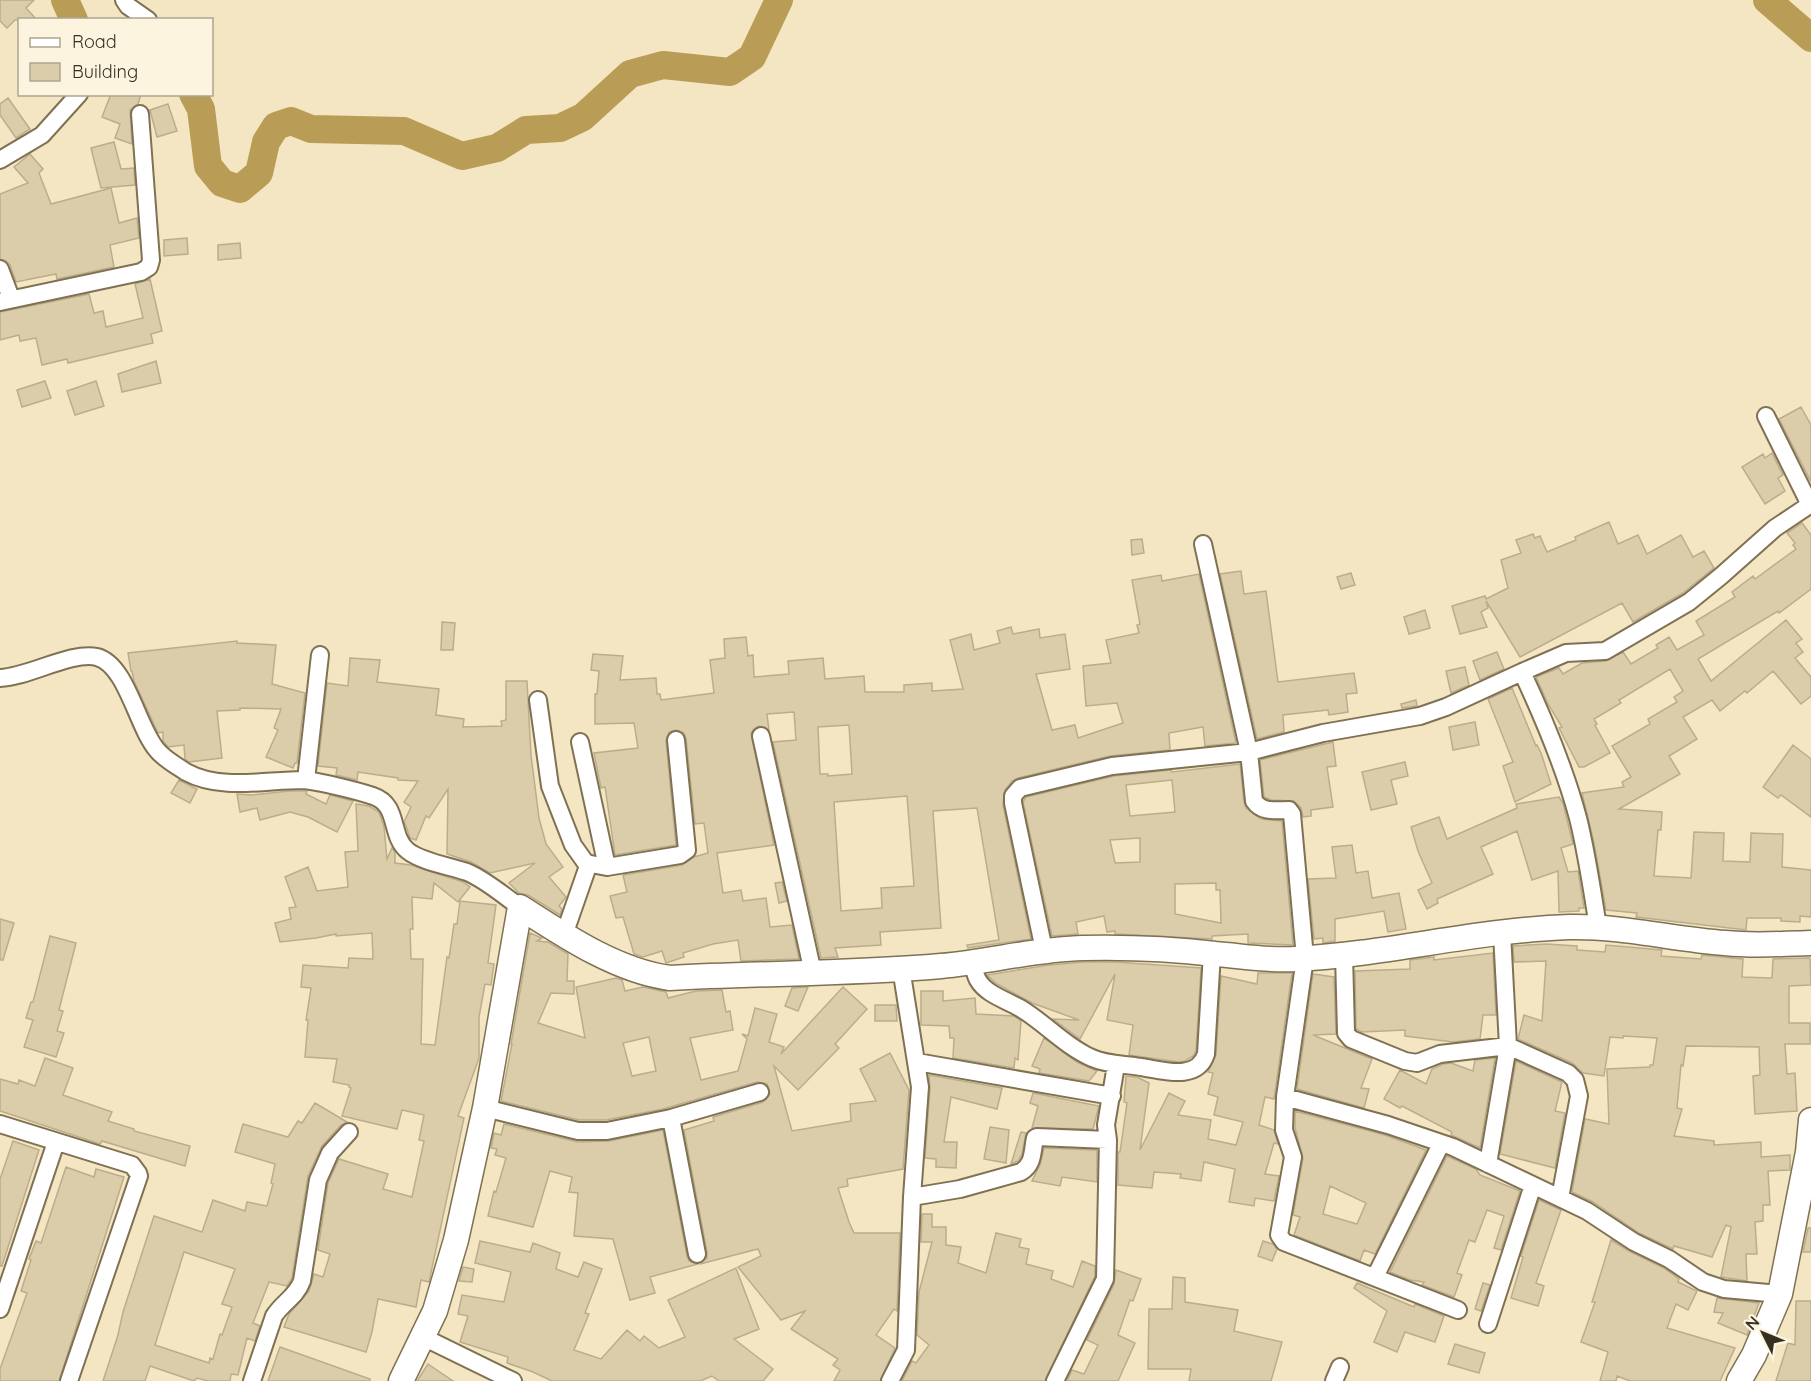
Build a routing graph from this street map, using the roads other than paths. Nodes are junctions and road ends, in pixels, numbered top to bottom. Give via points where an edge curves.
1 (124, 0) edge
2 (145, 18) edge
3 (77, 96) edge
4 (140, 114) dead end
5 (0, 160) edge
6 (0, 269) edge
7 (6, 300) edge
8 (1766, 416) dead end
9 (1810, 504) edge
10 (1203, 544) dead end
11 (320, 654) dead end
12 (1522, 672) junction
13 (0, 678) edge
14 (538, 700) dead end
15 (760, 736) dead end
16 (676, 740) dead end
17 (580, 742) dead end
18 (1248, 752) junction
19 (306, 780) junction
20 (588, 866) junction
21 (607, 867) junction
22 (520, 907) junction
23 (1598, 927) junction
24 (1502, 933) junction
25 (564, 935) junction
26 (1811, 943) edge
27 (1044, 950) junction
28 (1212, 953) junction
29 (1344, 954) junction
30 (1305, 958) junction
31 (973, 963) junction
32 (901, 968) junction
33 (813, 973) junction
34 (1508, 1046) junction
35 (918, 1062) junction
36 (1116, 1065) junction
37 (760, 1092) dead end
38 (1112, 1096) junction
39 (1285, 1097) junction
40 (485, 1108) junction
41 (671, 1118) junction
42 (1811, 1120) edge
43 (0, 1124) edge
44 (349, 1132) dead end
45 (1108, 1140) junction
46 (56, 1142) junction
47 (1441, 1144) junction
48 (1488, 1164) junction
49 (1533, 1185) junction
50 (912, 1197) junction
51 (1560, 1198) junction
52 (698, 1254) dead end
53 (1375, 1277) junction
54 (1780, 1294) junction
55 (0, 1309) edge
56 (1458, 1310) dead end
57 (1488, 1324) dead end
58 (423, 1337) junction
59 (69, 1381) edge
60 (252, 1381) edge
61 (401, 1381) edge
62 (513, 1381) edge
63 (890, 1381) edge
64 (1055, 1381) edge
65 (1739, 1381) edge

1 - 2 street
3 - 5 street via 42,135
4 - 7 street via 149,267 141,272
6 - 7 street
8 - 9 street
9 - 12 street via 1775,528 1689,602 1605,651 1566,653
10 - 18 street
11 - 19 street
12 - 18 street via 1420,716 1323,733
12 - 23 street via 1577,816
13 - 19 street via 79,657 99,658 121,678 158,751 188,772 226,782
14 - 20 street via 550,786 573,845
15 - 33 street
16 - 21 street via 687,850 680,855
17 - 21 street
18 - 27 street via 1112,766 1024,786 1015,792 1012,803
18 - 30 street via 1256,804 1265,810 1289,810 1292,814
19 - 22 street via 379,799 392,811 396,832 405,849 470,873
20 - 21 street
20 - 25 street
22 - 25 street
22 - 40 street
23 - 24 street
23 - 26 street via 1747,945
24 - 29 street
24 - 34 street
25 - 33 street via 648,975 670,978
27 - 28 street via 1121,948
27 - 31 street
28 - 30 street
28 - 36 street via 1206,1054 1201,1064 1189,1071 1172,1072
29 - 30 street
29 - 34 street via 1346,1033 1351,1039 1417,1063 1450,1052
30 - 39 street
31 - 32 street
31 - 36 street via 978,981 993,994 1028,1013 1070,1046
32 - 33 street
32 - 35 street
34 - 48 street
34 - 51 street via 1562,1070 1578,1086
35 - 38 street
35 - 50 street via 921,1087
36 - 38 street
37 - 41 street
38 - 45 street via 1106,1125
39 - 47 street
39 - 53 street via 1283,1125 1293,1157 1280,1238
40 - 41 street via 593,1132
40 - 58 street via 456,1240
41 - 52 street
42 - 54 street via 1809,1152
43 - 46 street
44 - 60 street via 330,1153 318,1180 302,1281 296,1294 274,1316
45 - 50 street via 1037,1137 1031,1162 1021,1172
45 - 64 street via 1105,1279
46 - 55 street
46 - 59 street via 132,1165 139,1176
47 - 48 street
47 - 53 street
48 - 49 street
49 - 51 street
49 - 57 street
50 - 63 street via 906,1350
51 - 54 street via 1703,1282 1724,1289
53 - 56 street
54 - 65 street
58 - 61 street
58 - 62 street

